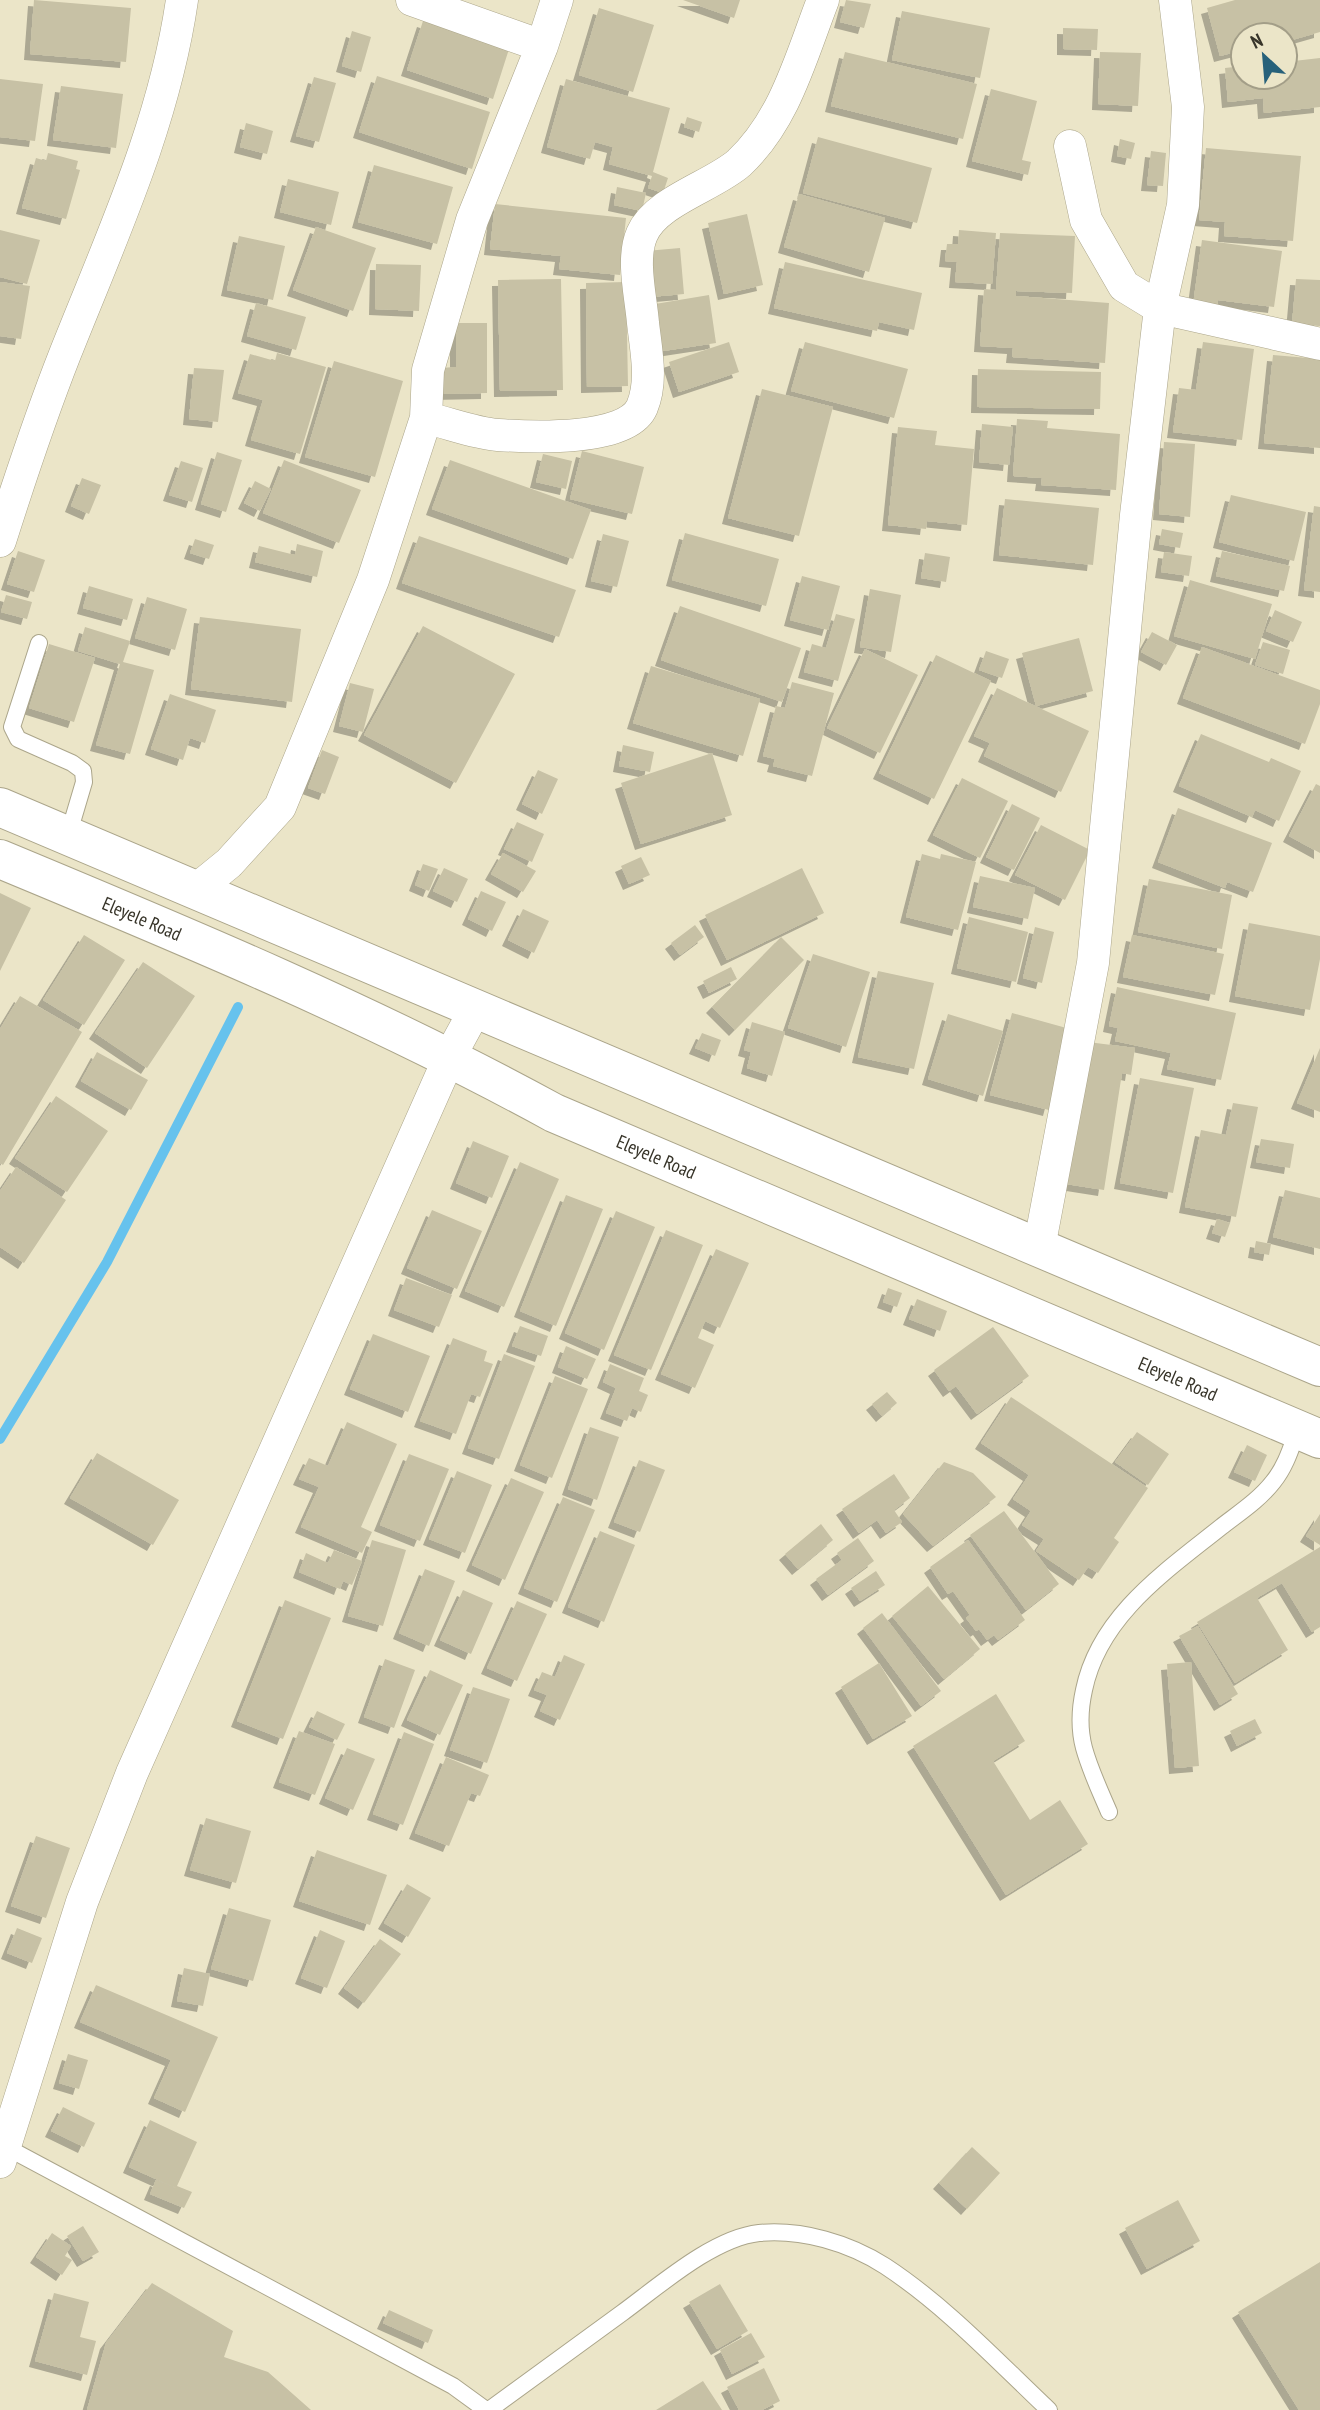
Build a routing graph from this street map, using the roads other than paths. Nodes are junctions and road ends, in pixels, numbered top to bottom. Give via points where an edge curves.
1 (182, 0) edge
2 (412, 0) edge
3 (557, 0) edge
4 (822, 0) edge
5 (1175, 0) edge
6 (542, 46) junction
7 (1070, 146) dead end
8 (1160, 309) junction
9 (1320, 344) edge
10 (426, 418) junction
11 (0, 541) edge
12 (39, 643) dead end
13 (0, 807) edge
14 (68, 836) junction
15 (0, 859) edge
16 (197, 889) junction
17 (475, 1010) junction
18 (450, 1056) junction
19 (1038, 1248) junction
20 (1320, 1367) edge
21 (1309, 1434) edge
22 (1109, 1812) dead end
23 (2, 2154) edge
24 (487, 2410) edge
25 (1049, 2410) edge

1 - 11 street via 166,82 132,191 60,367
2 - 6 street
3 - 6 street
4 - 10 street via 783,107 763,136 738,164 657,215 641,234 638,266 648,377 641,409 625,425 590,434 496,435
5 - 8 street via 1188,107 1183,205
6 - 10 street via 472,220 428,370
7 - 8 street via 1086,220 1102,253 1124,286
8 - 9 street
8 - 19 street via 1093,963
10 - 16 street via 373,580 280,807 229,863
12 - 14 lane via 12,727 18,739 83,771
13 - 14 main road
14 - 16 main road
15 - 18 main road, Eleyele Road via 215,947
16 - 17 main road
17 - 18 street
17 - 19 main road
18 - 21 main road, Eleyele Road via 554,1113
18 - 23 street via 132,1773 82,1902
19 - 20 main road
21 - 22 lane via 1273,1482 1170,1568 1120,1616 1098,1646 1086,1680 1081,1718 1084,1747
23 - 24 lane via 453,2386
24 - 25 lane via 694,2262 731,2241 757,2233 799,2232 883,2265 916,2288

